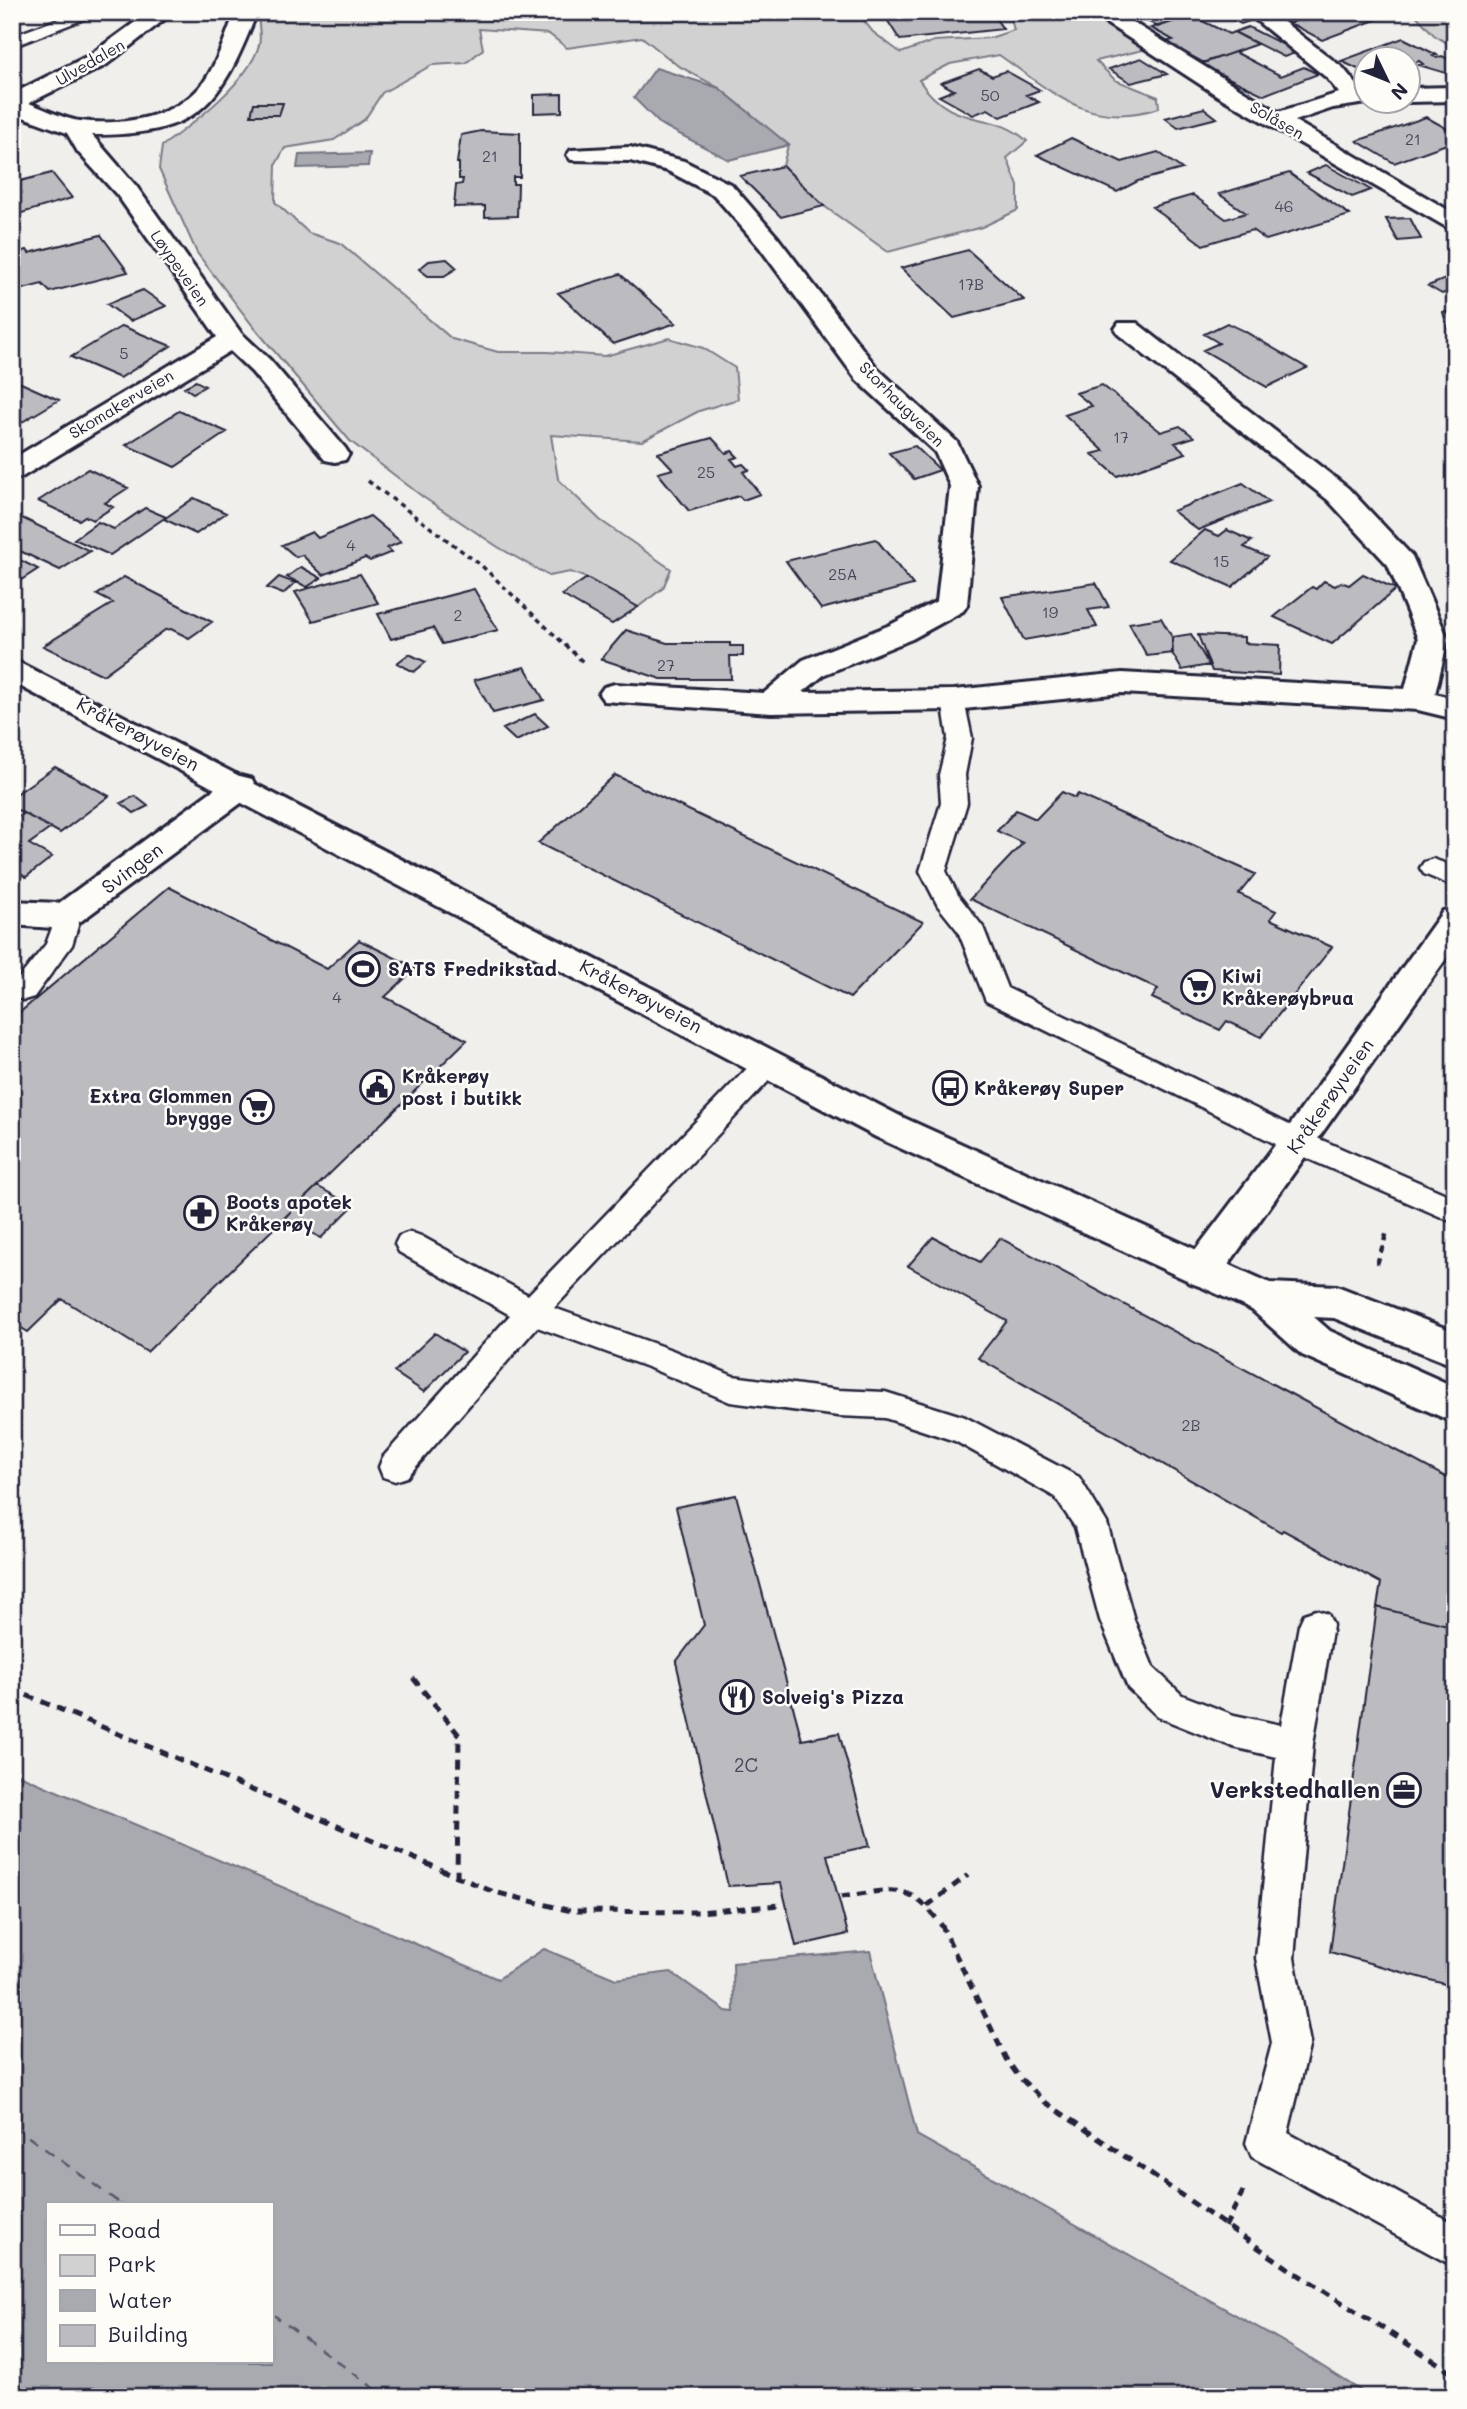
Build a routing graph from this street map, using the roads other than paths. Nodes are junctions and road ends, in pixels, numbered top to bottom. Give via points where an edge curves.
1 (94, 12) edge
2 (163, 12) edge
3 (246, 12) edge
4 (1100, 12) edge
5 (1257, 12) edge
6 (12, 42) edge
7 (1352, 89) edge
8 (1455, 94) edge
9 (1422, 95) edge
10 (1352, 98) edge
11 (12, 104) edge
12 (1277, 120) junction
13 (76, 128) junction
14 (579, 155) dead end
15 (1455, 225) edge
16 (1128, 329) dead end
17 (232, 339) junction
18 (335, 453) road end
19 (12, 471) edge
20 (12, 668) edge
21 (615, 694) road end
22 (1418, 700) junction
23 (954, 701) junction
24 (771, 703) junction
25 (1455, 709) edge
26 (240, 787) junction
27 (12, 913) edge
28 (69, 913) junction
29 (1455, 920) edge
30 (24, 990) dead end
31 (769, 1063) junction
32 (1298, 1142) junction
33 (1455, 1211) edge
34 (410, 1244) dead end
35 (1202, 1271) junction
36 (1266, 1299) junction
37 (531, 1312) junction
38 (1455, 1350) edge
39 (1455, 1406) edge
40 (395, 1467) dead end
41 (1316, 1625) dead end
42 (1296, 1744) junction
43 (1455, 2247) edge

1 - 6 lane
2 - 11 street, Ulvedalen via 98,60
3 - 13 street via 212,88 196,103 149,124
4 - 12 street, Solåsen
5 - 7 street
8 - 9 street
10 - 12 street via 1329,101
11 - 13 street
12 - 15 street, Solåsen
13 - 17 street, Løypeveien via 86,147 127,191
14 - 24 street, Storhaugveien via 630,154 676,166 723,190 769,243 867,374 947,449 964,486 952,605 901,632 814,667
16 - 22 street via 1338,494 1402,562 1433,639
17 - 18 street, Løypeveien
17 - 19 street, Skomakerveien
20 - 26 street, Kråkerøyveien
21 - 24 street
22 - 23 street via 1122,683
22 - 25 street
23 - 24 street
23 - 32 lane via 960,738 952,775 954,803 933,871 947,900 970,927 996,994
26 - 28 street, Svingen
26 - 31 street, Kråkerøyveien
27 - 28 street
28 - 30 lane via 68,929 50,961
29 - 32 street, Kråkerøyveien
31 - 35 street, Kråkerøyveien via 889,1127
31 - 37 lane
32 - 33 lane
32 - 35 street, Kråkerøyveien
34 - 37 lane
35 - 36 street, Kråkerøyveien
36 - 38 street, Kråkerøyveien via 1337,1302
36 - 39 street, Kråkerøyveien via 1316,1343
37 - 40 lane
37 - 42 lane via 730,1389 897,1408 965,1431 1067,1487 1090,1523 1117,1620 1140,1677 1170,1706 1233,1731
41 - 42 lane
42 - 43 lane via 1275,1958 1291,2043 1266,2143

